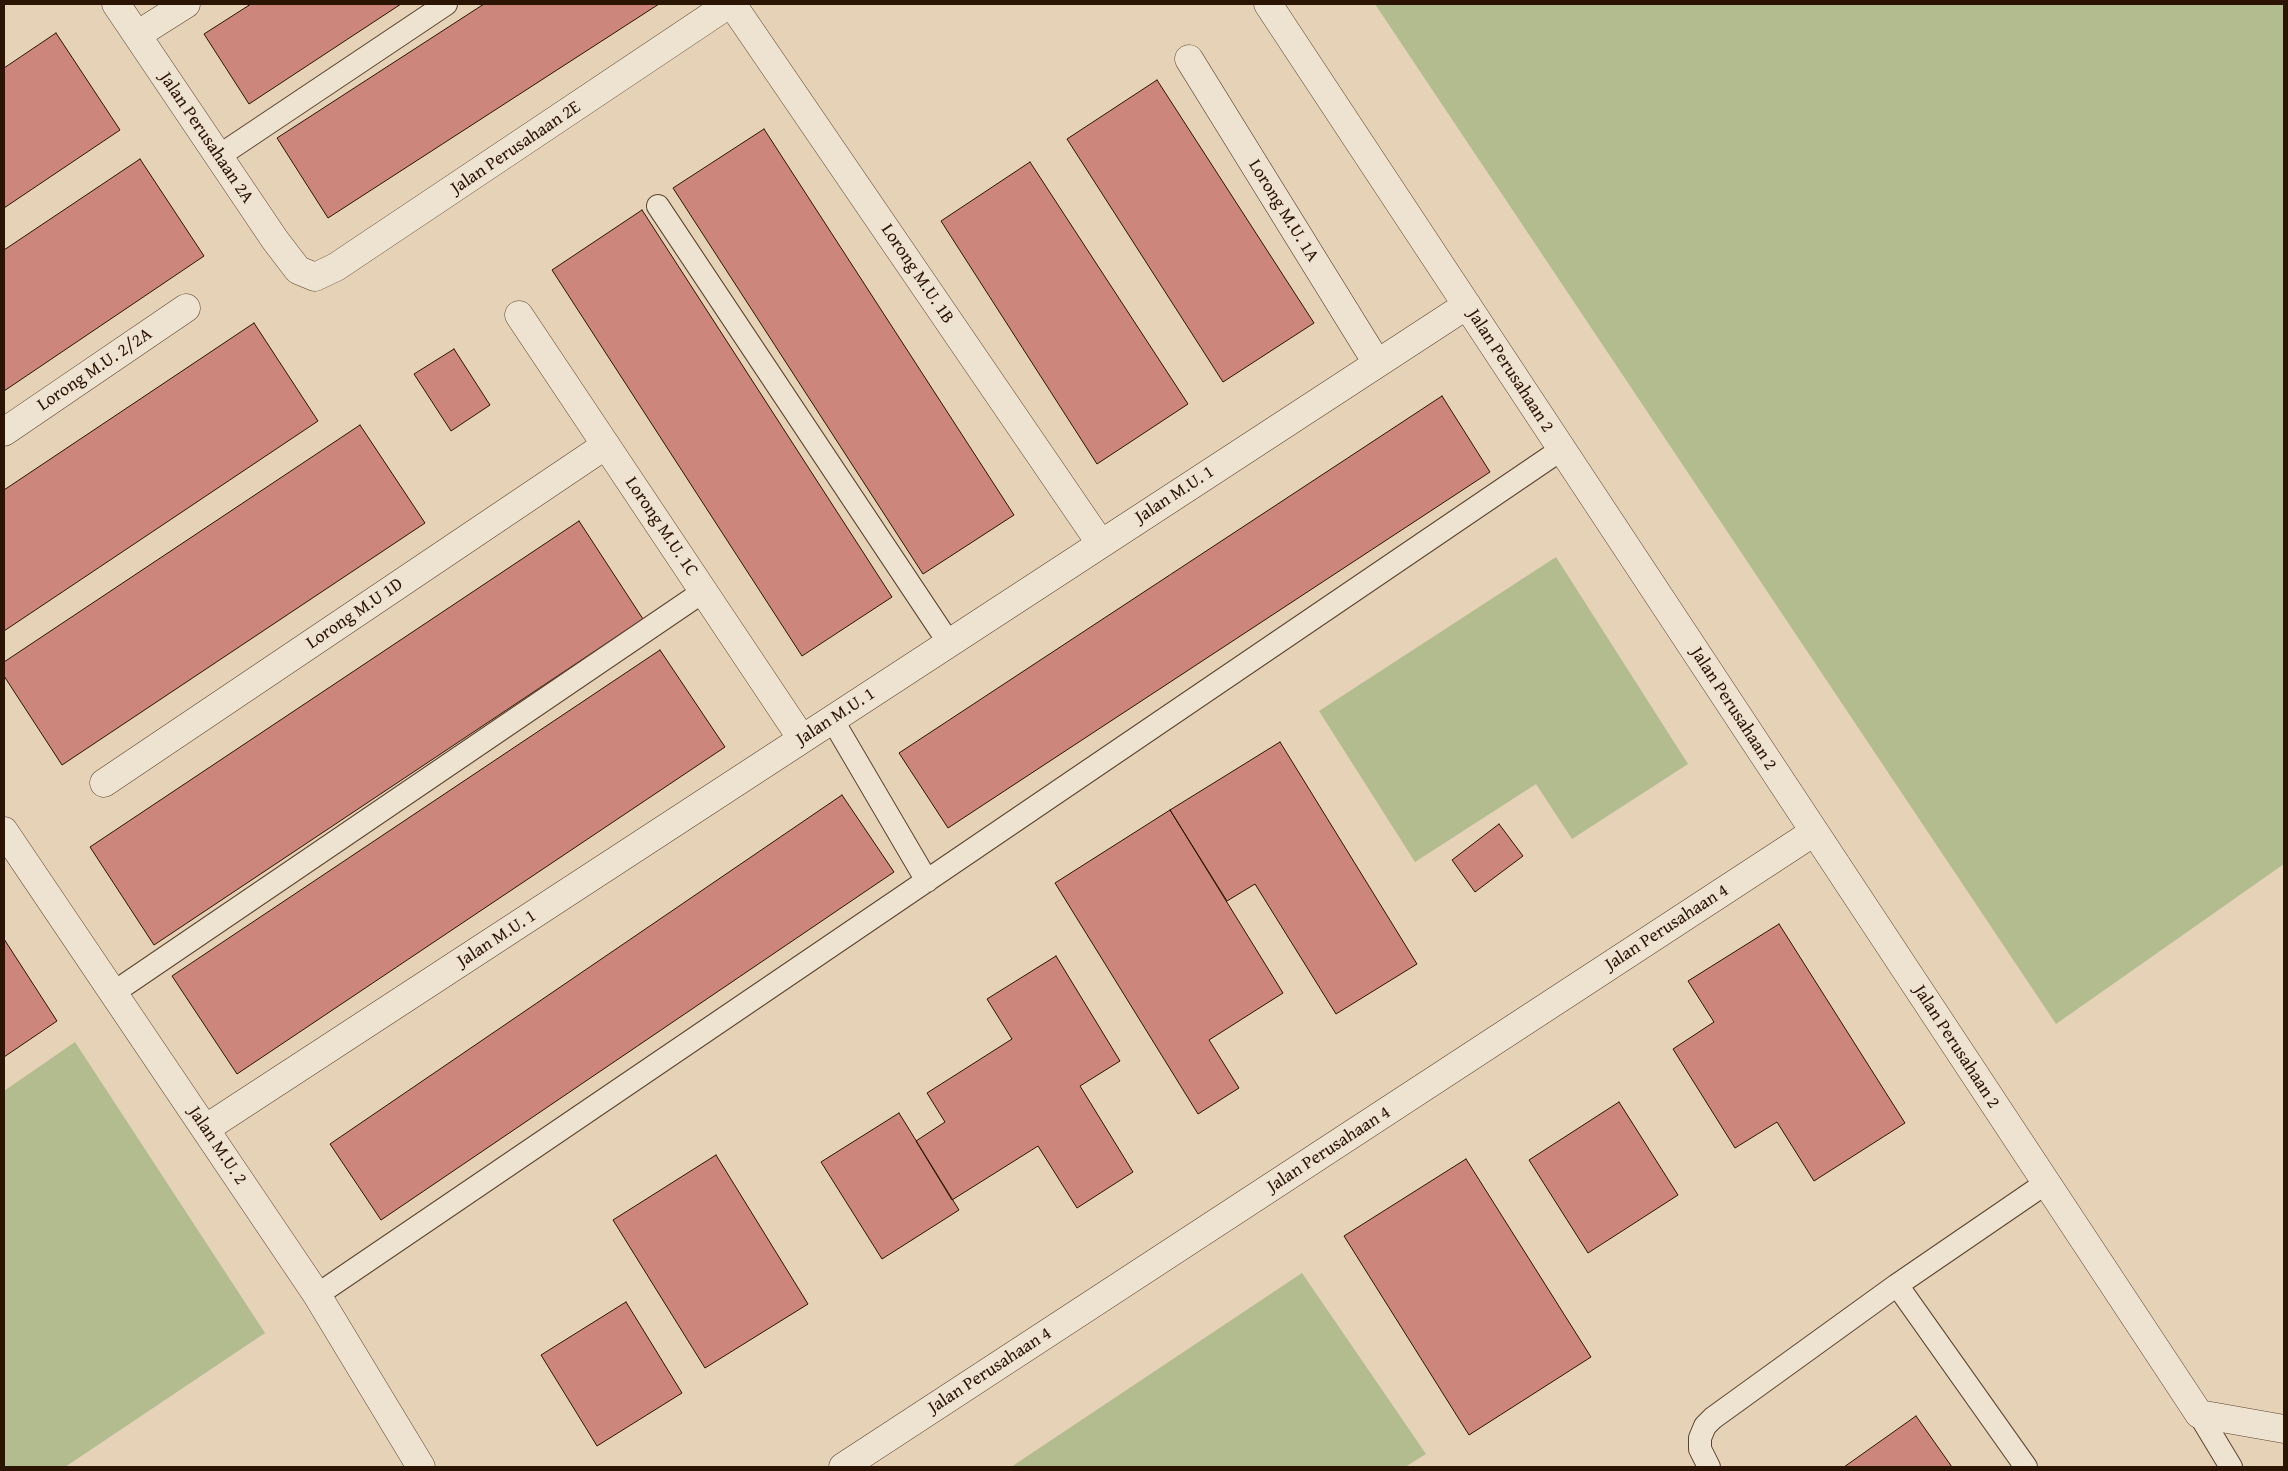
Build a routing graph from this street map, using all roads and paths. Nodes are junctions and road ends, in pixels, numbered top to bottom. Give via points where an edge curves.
1 (116, 4) edge
2 (186, 4) edge
3 (446, 4) edge
4 (1268, 4) edge
5 (717, 8) edge
6 (137, 35) junction
7 (1189, 59) dead end
8 (219, 156) junction
9 (658, 206) dead end
10 (298, 270) joint
11 (1467, 305) junction
12 (186, 308) dead end
13 (519, 315) dead end
14 (1377, 363) junction
15 (4, 432) edge
16 (606, 446) junction
17 (1562, 449) junction
18 (1101, 544) junction
19 (704, 591) junction
20 (948, 643) junction
21 (832, 719) junction
22 (802, 739) junction
23 (104, 783) dead end
24 (1814, 832) junction
25 (7, 842) edge
26 (927, 881) junction
27 (113, 992) junction
28 (205, 1129) junction
29 (2046, 1183) junction
30 (1897, 1285) junction
31 (317, 1295) junction
32 (2198, 1414) junction
33 (2284, 1429) edge
34 (421, 1467) edge
35 (843, 1467) edge
36 (1709, 1467) edge
37 (2026, 1467) edge
38 (2231, 1467) edge

1 - 6 street, Jalan Perusahaan 2A
2 - 6 street
3 - 8 lane
4 - 11 street, Jalan Perusahaan 2
5 - 10 street, Jalan Perusahaan 2E via 336,267 315,277
5 - 18 street, Lorong M.U. 1B
6 - 8 street, Jalan Perusahaan 2A
7 - 14 street, Lorong M.U. 1A
8 - 10 street, Jalan Perusahaan 2A
9 - 20 lane
11 - 14 street, Jalan M.U. 1
11 - 17 street, Jalan Perusahaan 2
12 - 15 street, Lorong M.U. 2/2A
13 - 16 street, Lorong M.U. 1C
14 - 18 street, Jalan M.U. 1
16 - 19 street, Lorong M.U. 1C
16 - 23 street, Lorong M.U 1D
17 - 24 street, Jalan Perusahaan 2
17 - 26 lane
18 - 20 street, Jalan M.U. 1
19 - 22 street, Lorong M.U. 1C
19 - 27 lane
20 - 21 street, Jalan M.U. 1
21 - 22 street, Jalan M.U. 1
21 - 26 lane
22 - 28 street, Jalan M.U. 1
24 - 29 street, Jalan Perusahaan 2
24 - 35 street, Jalan Perusahaan 4
25 - 27 street, Jalan M.U. 2
26 - 31 lane
27 - 28 street, Jalan M.U. 2
28 - 31 street, Jalan M.U. 2
29 - 30 lane
29 - 32 street, Jalan Perusahaan 2
30 - 36 lane via 1713,1418 1700,1438 1700,1449
30 - 37 lane
31 - 34 street, Jalan M.U. 2
32 - 33 street
32 - 38 lane

